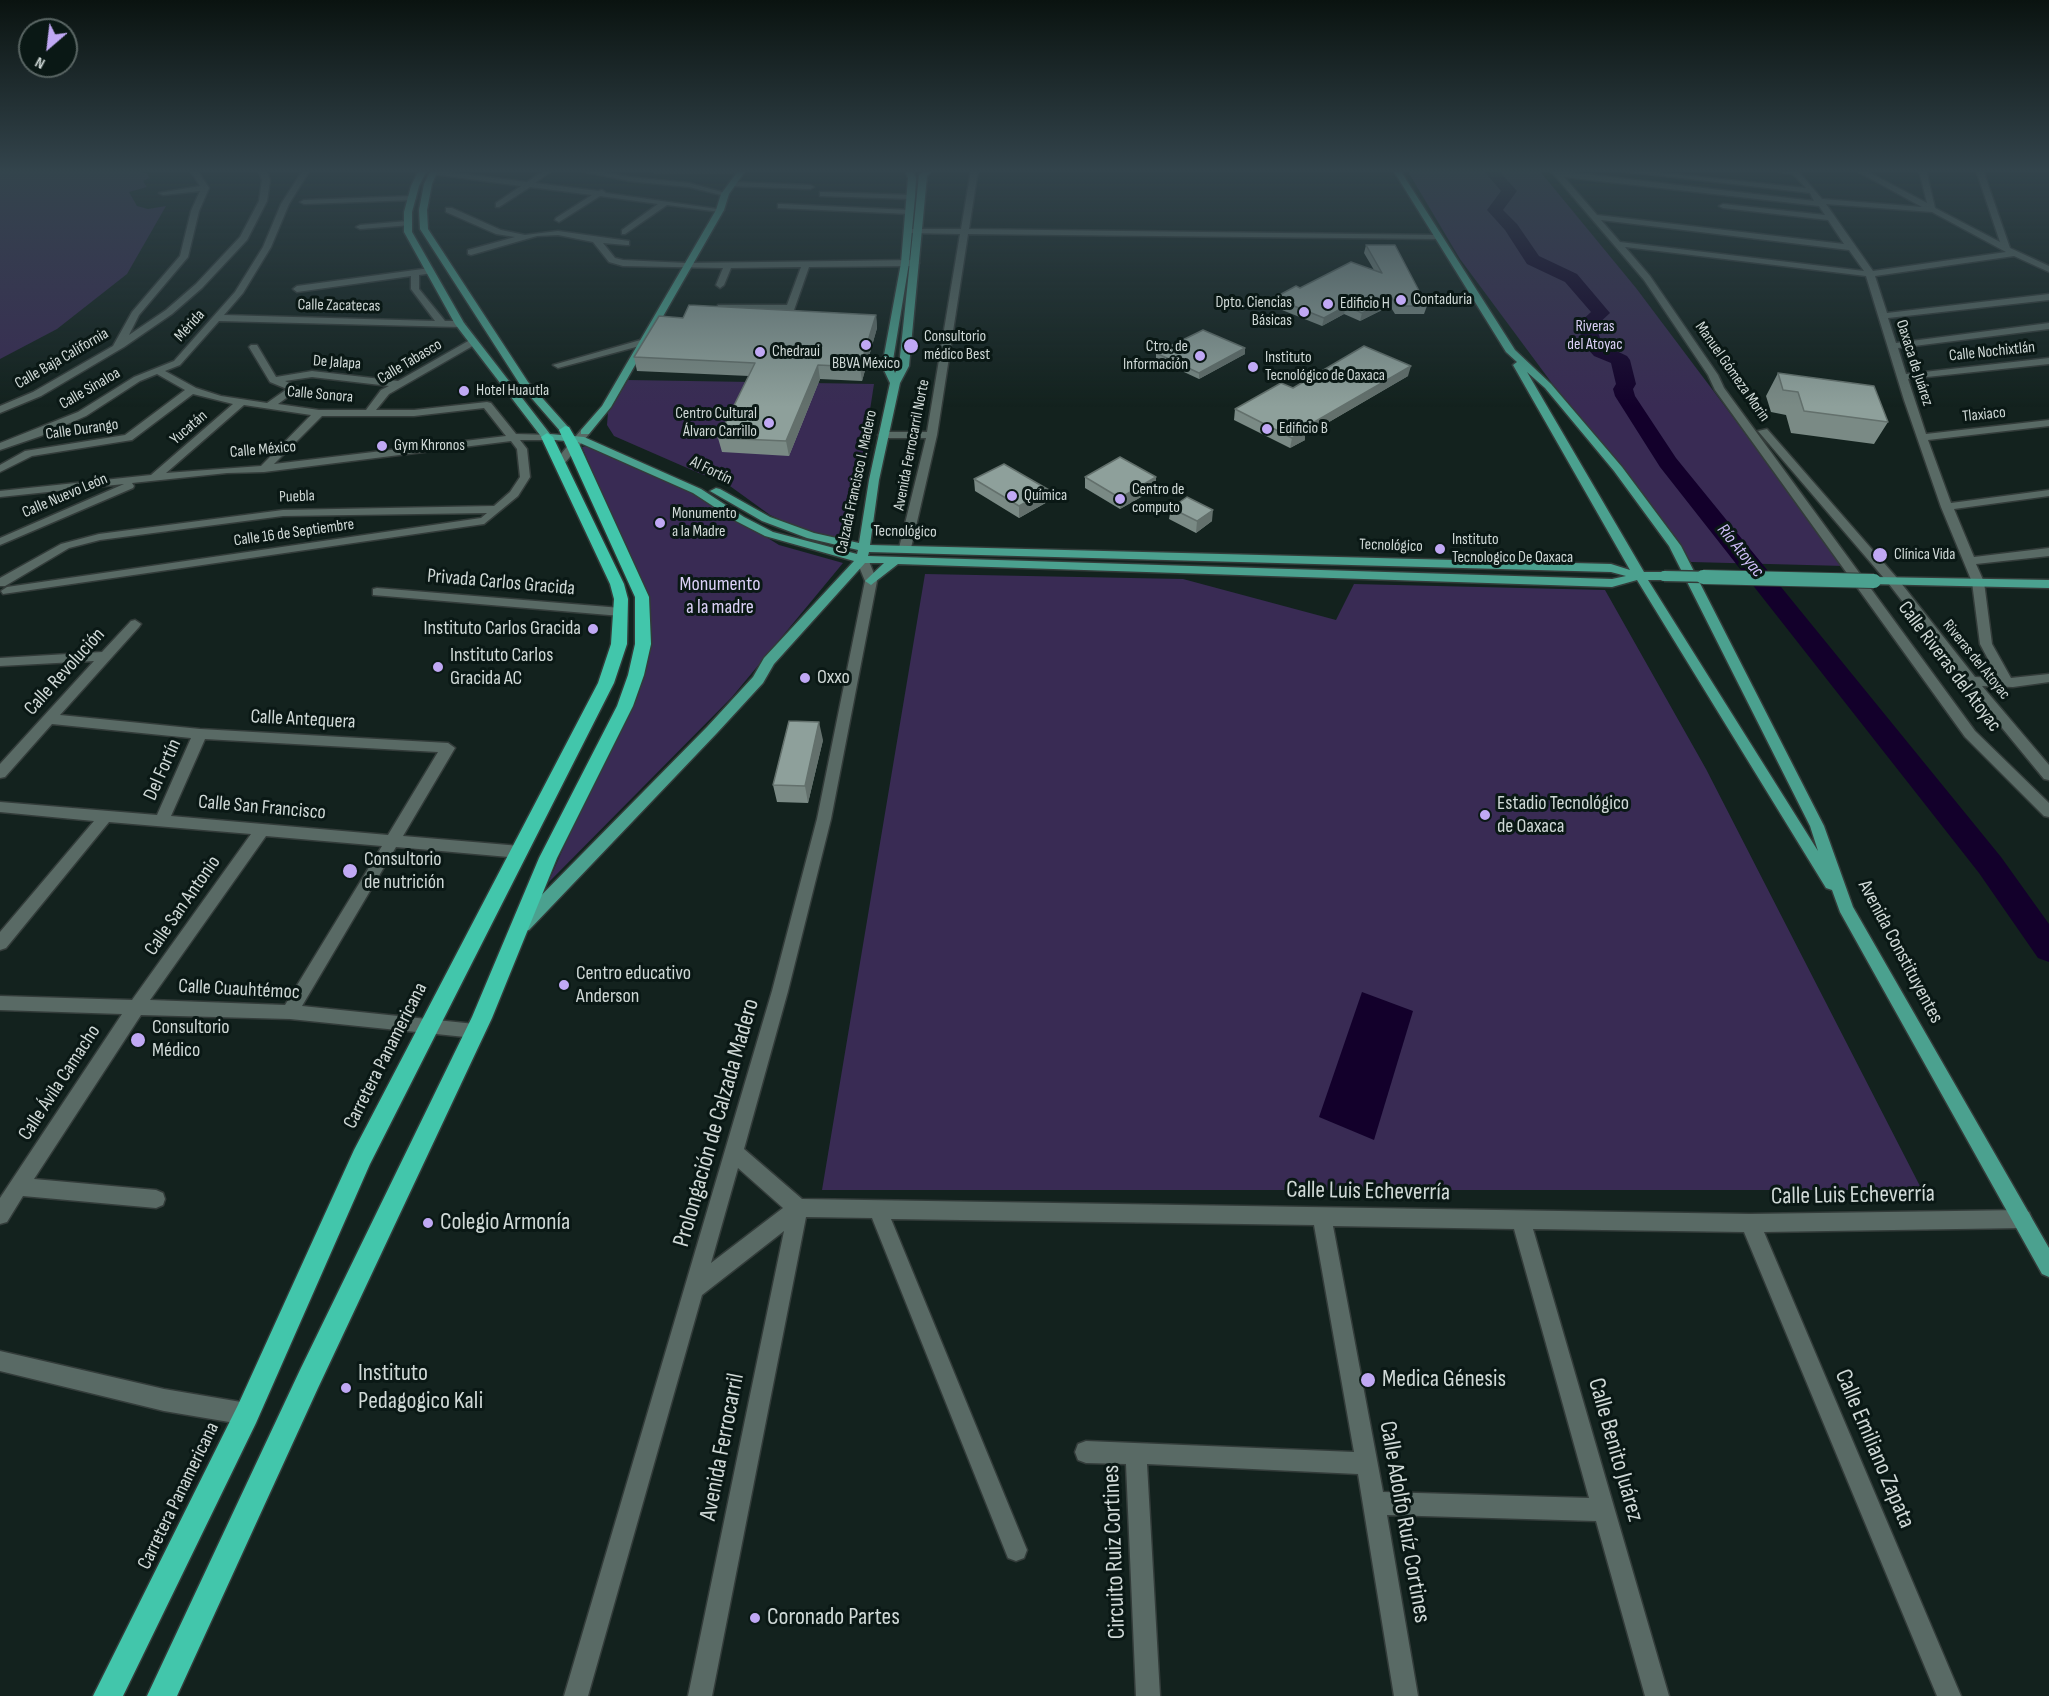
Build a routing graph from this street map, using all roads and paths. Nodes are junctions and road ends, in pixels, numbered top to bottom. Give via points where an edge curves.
1 (186, 249) edge
2 (234, 249) edge
3 (266, 249) edge
4 (418, 249) edge
5 (437, 249) edge
6 (482, 249) edge
7 (603, 249) edge
8 (696, 249) edge
9 (909, 249) edge
10 (914, 249) edge
11 (960, 249) edge
12 (1445, 249) edge
13 (1623, 249) edge
14 (1662, 249) edge
15 (1854, 249) edge
16 (2006, 249) edge
17 (471, 252) dead end
18 (2016, 253) junction
19 (910, 263) junction
20 (806, 264) junction
21 (686, 266) junction
22 (728, 266) junction
23 (2049, 269) edge
24 (430, 271) junction
25 (415, 273) junction
26 (1870, 274) junction
27 (720, 285) dead end
28 (297, 289) dead end
29 (2049, 297) edge
30 (721, 307) edge
31 (791, 308) junction
32 (805, 308) dead end
33 (1883, 316) junction
34 (218, 318) junction
35 (442, 323) junction
36 (460, 324) junction
37 (2049, 326) edge
38 (473, 342) junction
39 (644, 342) junction
40 (1893, 346) junction
41 (254, 347) dead end
42 (117, 348) junction
43 (1510, 352) junction
44 (2049, 361) edge
45 (558, 365) dead end
46 (158, 370) junction
47 (1713, 375) junction
48 (1902, 377) junction
49 (273, 380) junction
50 (895, 383) junction
51 (400, 384) junction
52 (192, 390) junction
53 (243, 401) junction
54 (270, 405) junction
55 (0, 410) edge
56 (319, 413) junction
57 (368, 414) junction
58 (2049, 423) edge
59 (545, 434) junction
60 (884, 435) junction
61 (932, 435) junction
62 (575, 437) junction
63 (1923, 437) junction
64 (515, 438) junction
65 (0, 447) edge
66 (560, 462) junction
67 (0, 469) edge
68 (264, 469) junction
69 (149, 478) junction
70 (2049, 493) edge
71 (0, 494) edge
72 (1947, 507) junction
73 (497, 509) junction
74 (0, 542) edge
75 (905, 548) junction
76 (2049, 552) edge
77 (863, 553) junction
78 (895, 560) junction
79 (1123, 561) junction
80 (1969, 561) junction
81 (1409, 563) junction
82 (1413, 576) junction
83 (1640, 576) junction
84 (871, 581) junction
85 (1893, 581) junction
86 (1978, 582) junction
87 (2049, 584) edge
88 (3, 585) edge
89 (1872, 588) junction
90 (377, 592) dead end
91 (0, 603) edge
92 (621, 612) junction
93 (135, 624) dead end
94 (106, 656) junction
95 (0, 662) edge
96 (2049, 678) edge
97 (1971, 681) junction
98 (2007, 683) junction
99 (49, 719) junction
100 (200, 734) junction
101 (2032, 754) junction
102 (2049, 757) edge
103 (0, 773) edge
104 (2049, 775) edge
105 (0, 807) edge
106 (2049, 812) edge
107 (106, 816) junction
108 (162, 821) junction
109 (262, 830) junction
110 (394, 840) junction
111 (520, 852) junction
112 (1846, 908) junction
113 (518, 929) junction
114 (0, 943) edge
115 (0, 1003) edge
116 (137, 1006) junction
117 (290, 1012) junction
118 (430, 1027) junction
119 (476, 1031) junction
120 (734, 1152) junction
121 (20, 1187) junction
122 (156, 1199) dead end
123 (798, 1208) junction
124 (878, 1210) junction
125 (0, 1215) edge
126 (1322, 1216) junction
127 (2022, 1219) junction
128 (1521, 1220) junction
129 (1750, 1223) junction
130 (2049, 1267) edge
131 (694, 1289) junction
132 (0, 1361) edge
133 (247, 1414) junction
134 (1086, 1452) dead end
135 (1136, 1454) junction
136 (1367, 1463) junction
137 (1374, 1503) junction
138 (1604, 1510) junction
139 (1016, 1550) dead end
140 (108, 1696) edge
141 (162, 1696) edge
142 (576, 1696) edge
143 (700, 1696) edge
144 (1148, 1696) edge
145 (1406, 1696) edge
146 (1657, 1696) edge
147 (1949, 1696) edge

1 - 42 street, Calle Baja California via 184,257 135,314
2 - 42 street via 169,312
3 - 34 street, Mérida via 239,293
4 - 24 main road
5 - 62 main road via 513,369
6 - 17 street
7 - 21 street via 612,260 623,263
8 - 21 main road
9 - 19 main road, Calzada Francisco I. Madero
10 - 19 main road, Calzada Francisco I. Madero
11 - 61 street, Avenida Ferrocarril Norte
12 - 43 main road
13 - 47 street, Manuel Gómeza Morin
14 - 26 street
15 - 26 street, Oaxaca de Juárez
16 - 18 street
18 - 23 street
18 - 26 street
19 - 20 street
19 - 50 main road, Calzada Francisco I. Madero via 904,366
19 - 50 main road, Calzada Francisco I. Madero via 886,366
20 - 22 street
20 - 31 street
21 - 22 street
21 - 39 main road
22 - 27 street
24 - 25 street
24 - 36 main road
25 - 28 street
25 - 35 street via 415,289
26 - 33 street, Oaxaca de Juárez
29 - 33 street
30 - 31 street
31 - 32 street
33 - 40 street, Oaxaca de Juárez
34 - 35 street, Calle Zacatecas
34 - 46 street, Mérida via 177,363
35 - 36 street, Calle Zacatecas
36 - 38 main road
37 - 40 street
38 - 51 street, Calle Tabasco
38 - 59 main road
39 - 45 street
39 - 62 main road via 606,407
40 - 48 street, Oaxaca de Juárez
41 - 49 street
42 - 55 street, Calle Baja California via 37,394
43 - 83 main road
43 - 112 main road, Avenida Constituyentes via 1548,386 1618,469 1675,546 1817,826
44 - 48 street, Calle Nochixtlán
46 - 52 street, Calle Sonora
46 - 65 street, Calle Sinaloa via 82,414
47 - 85 street, Riveras del Atoyac
47 - 89 street, Manuel Gómeza Morin
48 - 63 street, Oaxaca de Juárez
49 - 51 street, De Jalapa via 312,375
49 - 54 street via 295,388
50 - 60 main road, Calzada Francisco I. Madero
51 - 57 street, Calle Tabasco via 386,392
52 - 53 street, Calle Sonora via 219,399
52 - 67 street, Calle Durango via 128,438 29,453
53 - 54 street, Calle Sonora
53 - 69 street, Yucatán
54 - 56 street, Calle Sonora
56 - 57 street, Calle Sonora
56 - 68 street
57 - 64 street, Calle Sonora via 487,405
58 - 63 street, Tlaxiaco
59 - 62 main road, Al Fortín
59 - 64 street, Calle México
59 - 66 highway, Carretera Panamericana
60 - 61 street
60 - 77 main road, Calzada Francisco I. Madero
61 - 75 street, Avenida Ferrocarril Norte
62 - 66 street
62 - 77 main road, Al Fortín via 714,500 770,534 826,551
62 - 113 highway via 642,597 643,644 626,706 548,858
63 - 72 street, Oaxaca de Juárez
64 - 68 street, Calle México
64 - 73 street, Calle 16 de Septiembre via 522,449 525,477
66 - 92 highway, Carretera Panamericana via 617,584
68 - 69 street, Calle México
69 - 71 street, Calle México
69 - 74 street, Calle Nuevo León
70 - 72 street
72 - 80 street, Oaxaca de Juárez
73 - 88 street, Calle 16 de Septiembre via 484,521 443,529
73 - 88 street, Puebla via 283,513 99,537 64,546
75 - 77 main road, Tecnológico
75 - 79 main road, Tecnológico
76 - 80 street
77 - 78 main road, Tecnológico
77 - 84 street
77 - 113 main road, Calzada Francisco I. Madero via 769,661 758,680
78 - 79 main road, Tecnológico
78 - 84 main road
79 - 81 main road, Tecnológico
79 - 82 main road, Tecnológico
80 - 86 street, Oaxaca de Juárez
81 - 82 main road
81 - 83 main road, Tecnológico via 1611,568
82 - 83 main road, Tecnológico via 1612,583
83 - 89 main road, bridge
83 - 112 main road
84 - 120 street, Prolongación de Calzada Madero via 824,819
85 - 86 main road
85 - 89 main road
85 - 97 street, Riveras del Atoyac
86 - 87 main road
86 - 98 street, Oaxaca de Juárez via 1986,644
88 - 91 street
89 - 106 street, Calle Riveras del Atoyac via 1970,734
90 - 92 street, Privada Carlos Gracida
92 - 111 highway, Carretera Panamericana via 619,644 606,683
93 - 94 street, Calle Revolución
94 - 95 street
94 - 99 street, Calle Revolución
96 - 98 street
97 - 98 street
97 - 101 street, Riveras del Atoyac
99 - 100 street, Calle Antequera
99 - 103 street, Calle Revolución
100 - 108 street, Del Fortín
100 - 110 street, Calle Antequera via 448,748
101 - 102 street
101 - 104 street, Riveras del Atoyac
105 - 107 street, Calle San Francisco
107 - 108 street, Calle San Francisco
107 - 114 street
108 - 109 street, Calle San Francisco
109 - 110 street, Calle San Francisco
109 - 116 street, Calle San Antonio
110 - 111 street, Calle San Francisco
110 - 117 street
111 - 118 highway, Carretera Panamericana
112 - 127 main road, Avenida Constituyentes
113 - 119 highway
115 - 116 street, Calle Cuauhtémoc
116 - 117 street, Calle Cuauhtémoc
116 - 121 street, Calle Ávila Camacho
117 - 118 street, Calle Cuauhtémoc
118 - 119 street, Calle Cuauhtémoc
118 - 133 highway, Carretera Panamericana via 362,1157
119 - 141 highway
120 - 123 street
120 - 131 street, Prolongación de Calzada Madero
121 - 122 street
121 - 125 street, Calle Ávila Camacho
123 - 124 street, Calle Luis Echeverría
123 - 131 street
123 - 143 street, Avenida Ferrocarril
124 - 126 street, Calle Luis Echeverría
124 - 139 street
126 - 128 street, Calle Luis Echeverría
126 - 136 street, Calle Adolfo Ruíz Cortines
127 - 129 street, Calle Luis Echeverría
127 - 130 main road, Avenida Constituyentes
128 - 129 street, Calle Luis Echeverría
128 - 138 street, Calle Benito Juárez
129 - 147 street, Calle Emiliano Zapata
131 - 142 street, Prolongación de Calzada Madero
132 - 133 street via 164,1400
133 - 140 highway, Carretera Panamericana
134 - 135 street
135 - 136 street, Circuito Ruiz Cortines
135 - 144 street, Circuito Ruiz Cortines
136 - 137 street, Calle Adolfo Ruíz Cortines
137 - 138 street
137 - 145 street, Calle Adolfo Ruíz Cortines
138 - 146 street, Calle Benito Juárez

